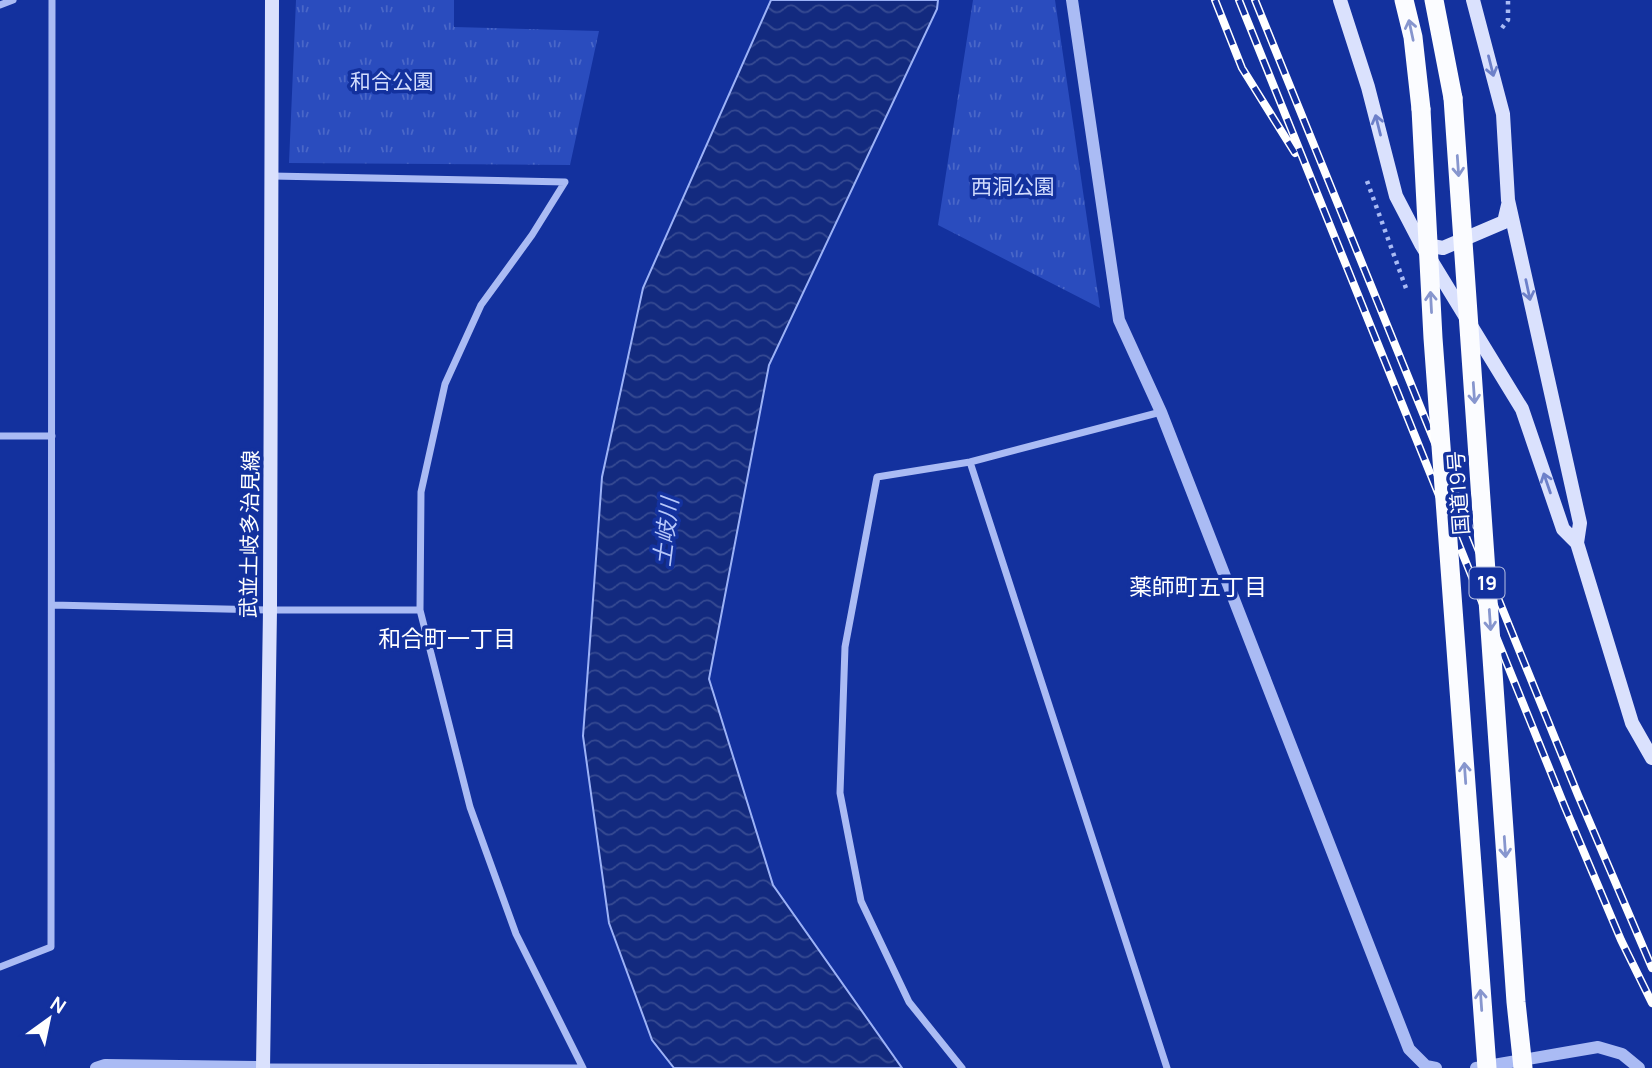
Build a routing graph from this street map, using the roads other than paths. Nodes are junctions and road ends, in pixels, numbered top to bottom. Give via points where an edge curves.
1 (13, 0) edge
2 (52, 0) edge
3 (272, 0) edge
4 (1072, 0) edge
5 (1340, 0) edge
6 (1404, 0) edge
7 (1433, 0) edge
8 (1473, 0) edge
9 (0, 5) edge
10 (271, 176) junction
11 (1508, 200) junction
12 (1421, 244) junction
13 (1161, 412) junction
14 (0, 436) edge
15 (52, 436) junction
16 (970, 462) junction
17 (1577, 543) junction
18 (52, 605) junction
19 (420, 610) junction
20 (270, 611) junction
21 (1652, 758) edge
22 (0, 967) edge
23 (263, 1067) edge
24 (450, 1067) edge
25 (1428, 1067) edge
26 (96, 1068) edge
27 (581, 1068) edge
28 (962, 1068) edge
29 (1167, 1068) edge
30 (1476, 1068) edge
31 (1487, 1068) edge
32 (1523, 1068) edge
33 (1639, 1068) edge

1 - 9 street
2 - 15 street
3 - 10 main road, 武並土岐多治見線
4 - 13 street via 1119,320
12 -> 5 main road via 1396,196
31 -> 6 highway, 国道19号 / 19, bridge via 1433,338 1421,109
7 -> 32 highway, 国道19号 / 19, bridge via 1453,98
8 -> 11 main road via 1503,114
10 - 19 street via 565,182 481,305 445,384 421,492
10 - 20 main road, 武並土岐多治見線
11 - 12 main road via 1504,222 1443,248
11 -> 17 main road via 1580,523
17 -> 12 main road via 1563,529 1522,409
13 - 16 street
13 - 25 street via 1409,1049
14 - 15 street
15 - 18 street
16 - 28 street via 877,477 845,647 840,793 861,901 909,1002
16 - 29 street
17 - 21 main road via 1632,723
18 - 20 street
18 - 22 street via 51,947
19 - 20 street
19 - 27 street via 470,807 516,934
20 - 23 main road, 武並土岐多治見線
23 - 24 street
23 - 26 street
24 - 27 street
30 - 33 street via 1598,1047 1622,1055

